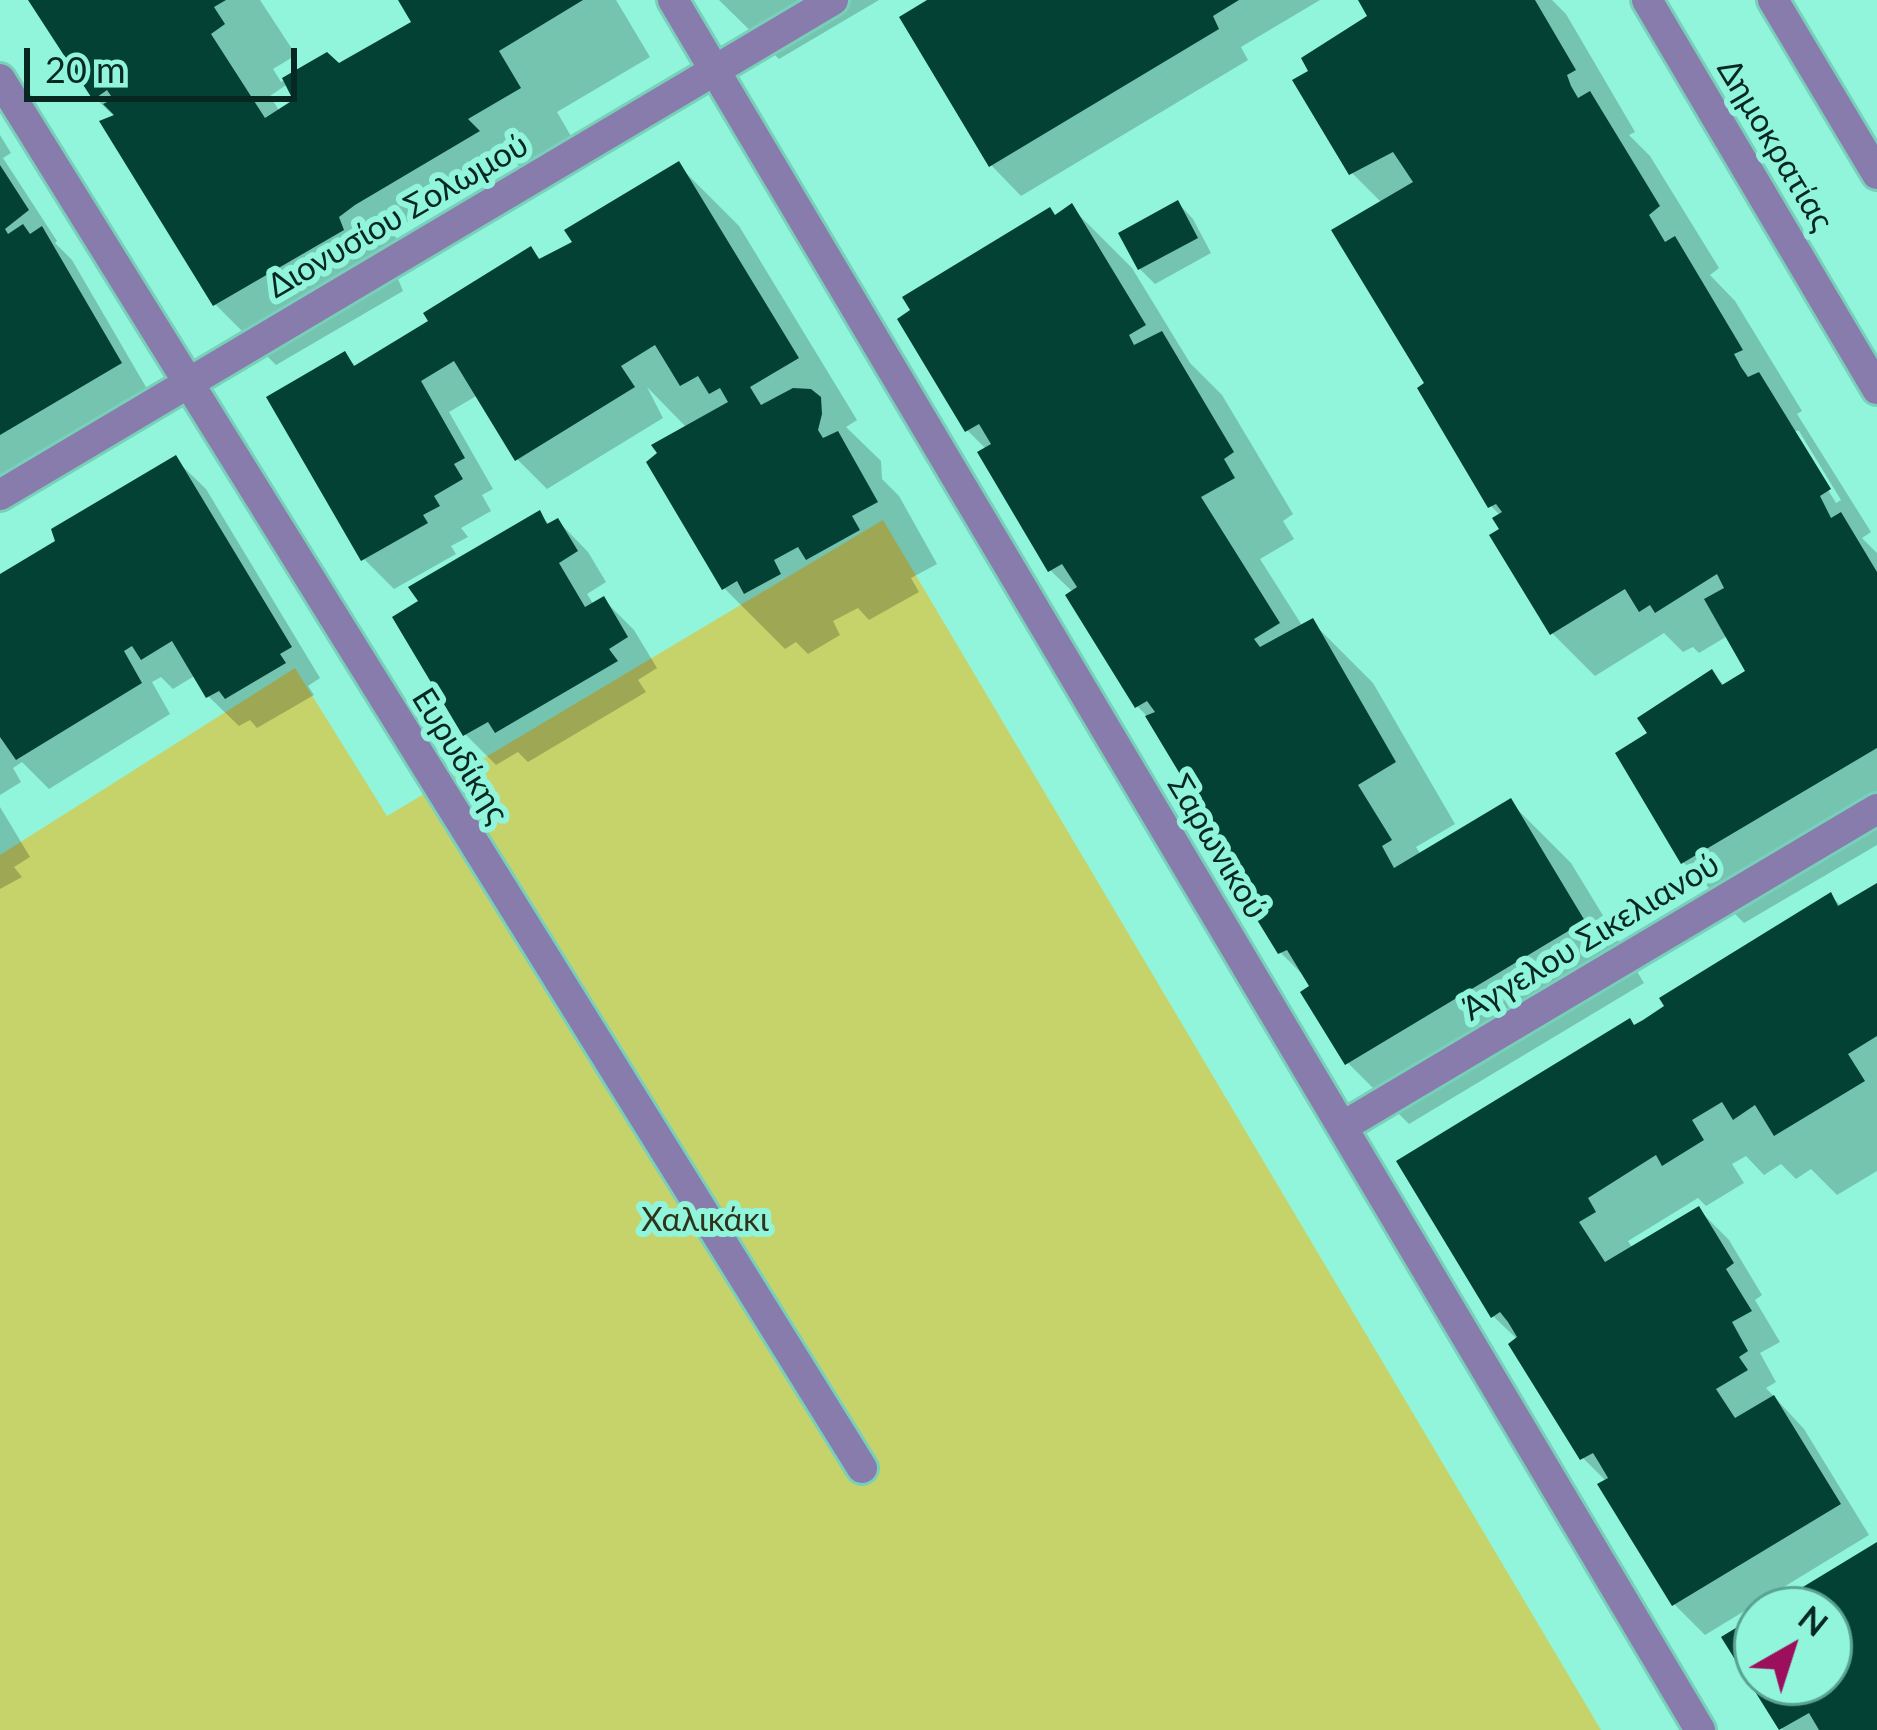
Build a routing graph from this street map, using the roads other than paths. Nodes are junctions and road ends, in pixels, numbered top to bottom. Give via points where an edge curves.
1 (673, 0) edge
2 (833, 0) edge
3 (1647, 0) edge
4 (1773, 0) edge
5 (715, 70) junction
6 (0, 80) edge
7 (1877, 174) edge
8 (185, 383) junction
9 (1877, 389) edge
10 (0, 495) edge
11 (1877, 809) edge
12 (1342, 1127) junction
13 (862, 1468) dead end
14 (1700, 1730) edge

1 - 5 street, Σαρωνικού
2 - 5 street, Διονυσίου Σολωμού
3 - 9 street, Δημοκρατίας
4 - 7 street
5 - 8 street, Διονυσίου Σολωμού
5 - 12 street, Σαρωνικού
6 - 8 street, Ευρυδίκης
8 - 10 street, Διονυσίου Σολωμού
8 - 13 street, Ευρυδίκης
11 - 12 street, Άγγελου Σικελιανού
12 - 14 street, Σαρωνικού

